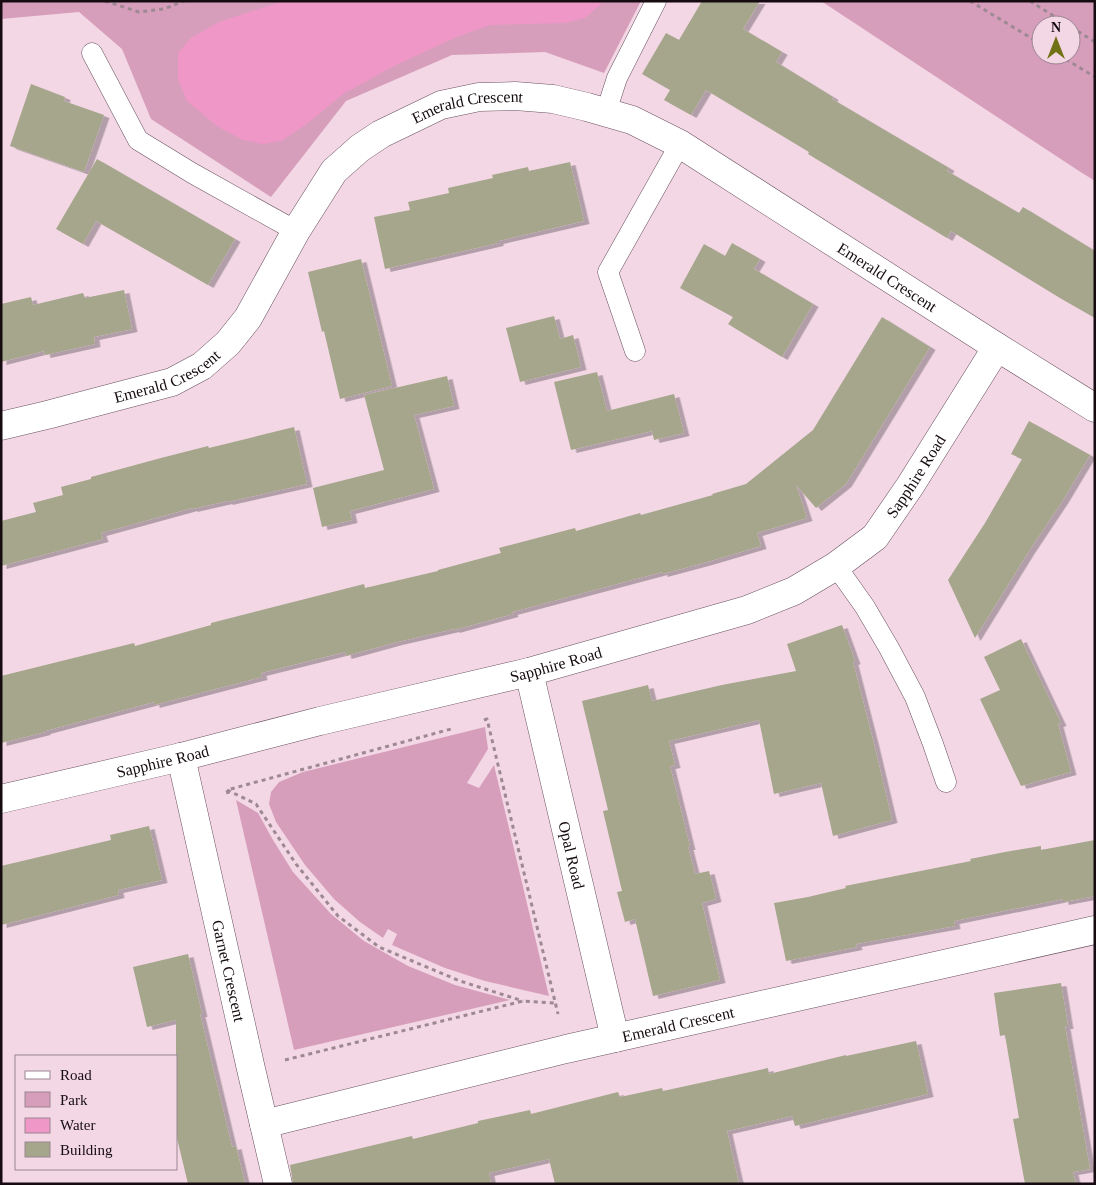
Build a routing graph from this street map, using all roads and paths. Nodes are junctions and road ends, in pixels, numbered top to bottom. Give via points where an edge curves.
1 (105, 1) edge
2 (184, 1) edge
3 (656, 1) edge
4 (970, 1) edge
5 (1030, 1) edge
6 (1052, 15) edge
7 (1081, 33) edge
8 (1031, 38) edge
9 (1095, 42) edge
10 (92, 53) dead end
11 (1075, 65) edge
12 (1095, 77) edge
13 (606, 112) junction
14 (680, 144) junction
15 (296, 231) junction
16 (997, 347) junction
17 (635, 351) dead end
18 (1095, 408) edge
19 (1, 426) edge
20 (836, 566) junction
21 (529, 672) junction
22 (477, 722) dead end
23 (458, 727) dead end
24 (181, 756) junction
25 (946, 782) dead end
26 (227, 790) junction
27 (1, 799) edge
28 (229, 800) dead end
29 (1094, 936) edge
30 (523, 1001) junction
31 (555, 1003) junction
32 (559, 1022) dead end
33 (615, 1038) junction
34 (288, 1066) dead end
35 (264, 1124) junction
36 (278, 1184) edge

1 - 2 path via 139,12 164,9
3 - 13 lane via 617,78
4 - 8 path
5 - 6 path
7 - 9 path
10 - 15 lane via 138,140
11 - 12 path
13 - 14 street, Emerald Crescent via 632,120
13 - 15 street, Emerald Crescent via 553,99 514,96 479,97 441,105 360,148 334,171
14 - 16 street, Emerald Crescent
14 - 17 lane via 608,272
15 - 19 street, Emerald Crescent via 248,318 228,343 202,366 172,382
16 - 18 street, Emerald Crescent
16 - 20 street, Sapphire Road via 875,537
20 - 21 street, Sapphire Road via 794,591 747,610
20 - 25 lane via 866,607 915,697
21 - 24 street, Sapphire Road
21 - 33 street, Opal Road
22 - 31 path via 487,720
23 - 26 path
24 - 27 street, Sapphire Road
24 - 35 street, Garnet Crescent
26 - 28 path
26 - 30 path via 256,804 296,864 338,916 379,947 460,981
29 - 33 street, Emerald Crescent
30 - 31 path
30 - 34 path via 286,1060
31 - 32 path
33 - 35 street, Emerald Crescent
35 - 36 street, Garnet Crescent

